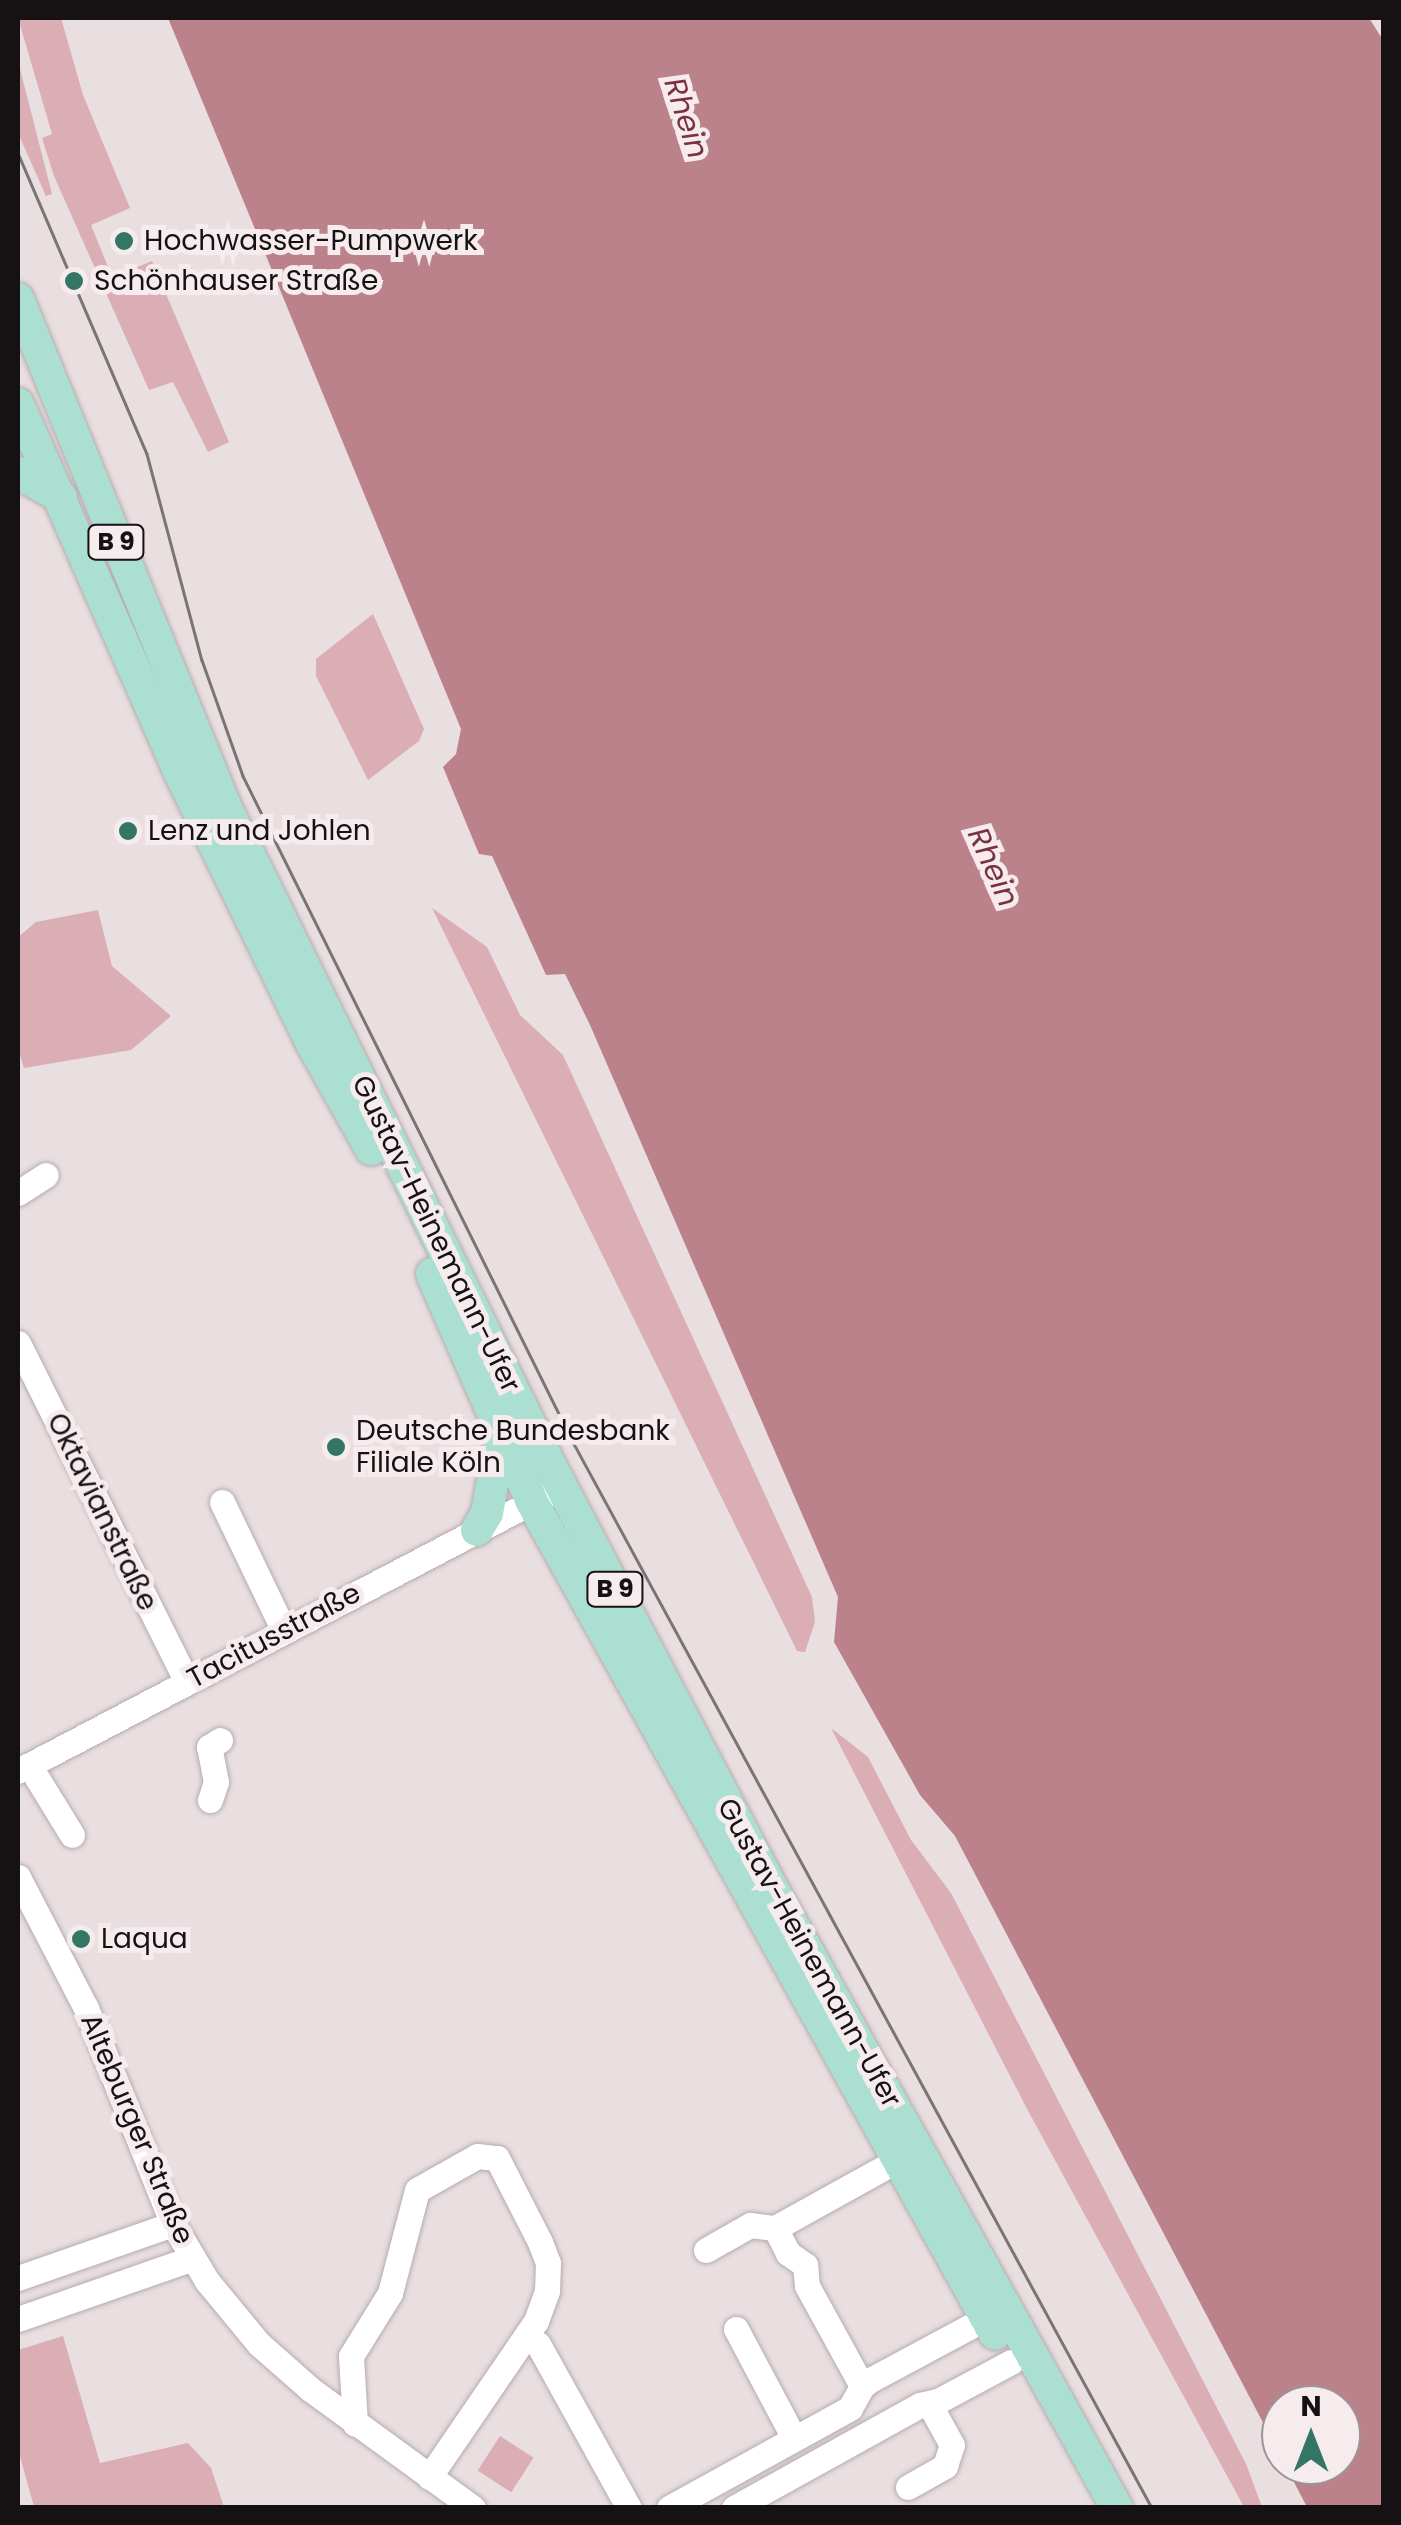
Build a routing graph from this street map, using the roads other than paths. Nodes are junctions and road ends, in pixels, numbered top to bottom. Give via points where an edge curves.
1 (18, 299) edge
2 (61, 405) junction
3 (20, 418) edge
4 (18, 474) edge
5 (61, 497) junction
6 (46, 1175) dead end
7 (18, 1193) edge
8 (18, 1342) edge
9 (501, 1435) junction
10 (546, 1494) junction
11 (222, 1502) dead end
12 (477, 1530) junction
13 (283, 1629) junction
14 (186, 1682) junction
15 (220, 1740) dead end
16 (23, 1768) edge
17 (210, 1800) dead end
18 (72, 1835) dead end
19 (18, 1877) edge
20 (896, 2161) junction
21 (172, 2224) junction
22 (775, 2228) junction
23 (706, 2250) dead end
24 (193, 2258) junction
25 (18, 2278) edge
26 (986, 2318) junction
27 (18, 2320) edge
28 (736, 2329) dead end
29 (538, 2344) dead end
30 (1011, 2362) junction
31 (862, 2386) junction
32 (934, 2412) dead end
33 (355, 2424) junction
34 (794, 2438) junction
35 (428, 2477) junction
36 (908, 2487) dead end
37 (473, 2508) edge
38 (629, 2508) edge
39 (668, 2508) edge
40 (734, 2508) edge
41 (1092, 2508) edge
42 (1117, 2508) edge

1 - 2 main road, Gustav-Heinemann-Ufer / B 9
2 - 3 street
2 - 10 main road, Gustav-Heinemann-Ufer / B 9 via 226,808
3 - 5 main road, Gustav-Heinemann-Ufer / B 9
4 - 5 main road
5 - 9 main road, Gustav-Heinemann-Ufer / B 9 via 170,753 435,1279
6 - 7 street
8 - 14 street, Oktavianstraße
9 - 10 main road, Gustav-Heinemann-Ufer / B 9
9 - 12 main road via 487,1513
10 - 12 street, Tacitusstraße
10 - 20 main road, Gustav-Heinemann-Ufer / B 9
10 - 42 main road, Gustav-Heinemann-Ufer / B 9
11 - 13 street
12 - 13 street, Tacitusstraße
13 - 14 street, Tacitusstraße
14 - 16 street, Tacitusstraße
15 - 17 street via 209,1746 216,1782
16 - 18 street
19 - 21 street, Alteburger Straße via 86,2008
20 - 22 street
20 - 26 main road, Gustav-Heinemann-Ufer / B 9
21 - 24 street, Alteburger Straße
21 - 25 street
22 - 23 street via 750,2226
22 - 31 street via 804,2265 806,2286
24 - 27 street
24 - 33 street, Alteburger Straße via 260,2344
26 - 30 main road, Gustav-Heinemann-Ufer / B 9
26 - 31 street
28 - 34 street
29 - 38 street
30 - 40 street
30 - 41 main road, Gustav-Heinemann-Ufer / B 9
31 - 34 street via 850,2408
32 - 36 street via 952,2445 946,2466
33 - 35 street, Alteburger Straße
33 - 35 street via 351,2356 390,2293 417,2190 477,2156 497,2158 544,2253 546,2291 536,2321
34 - 39 street
35 - 37 street, Alteburger Straße

